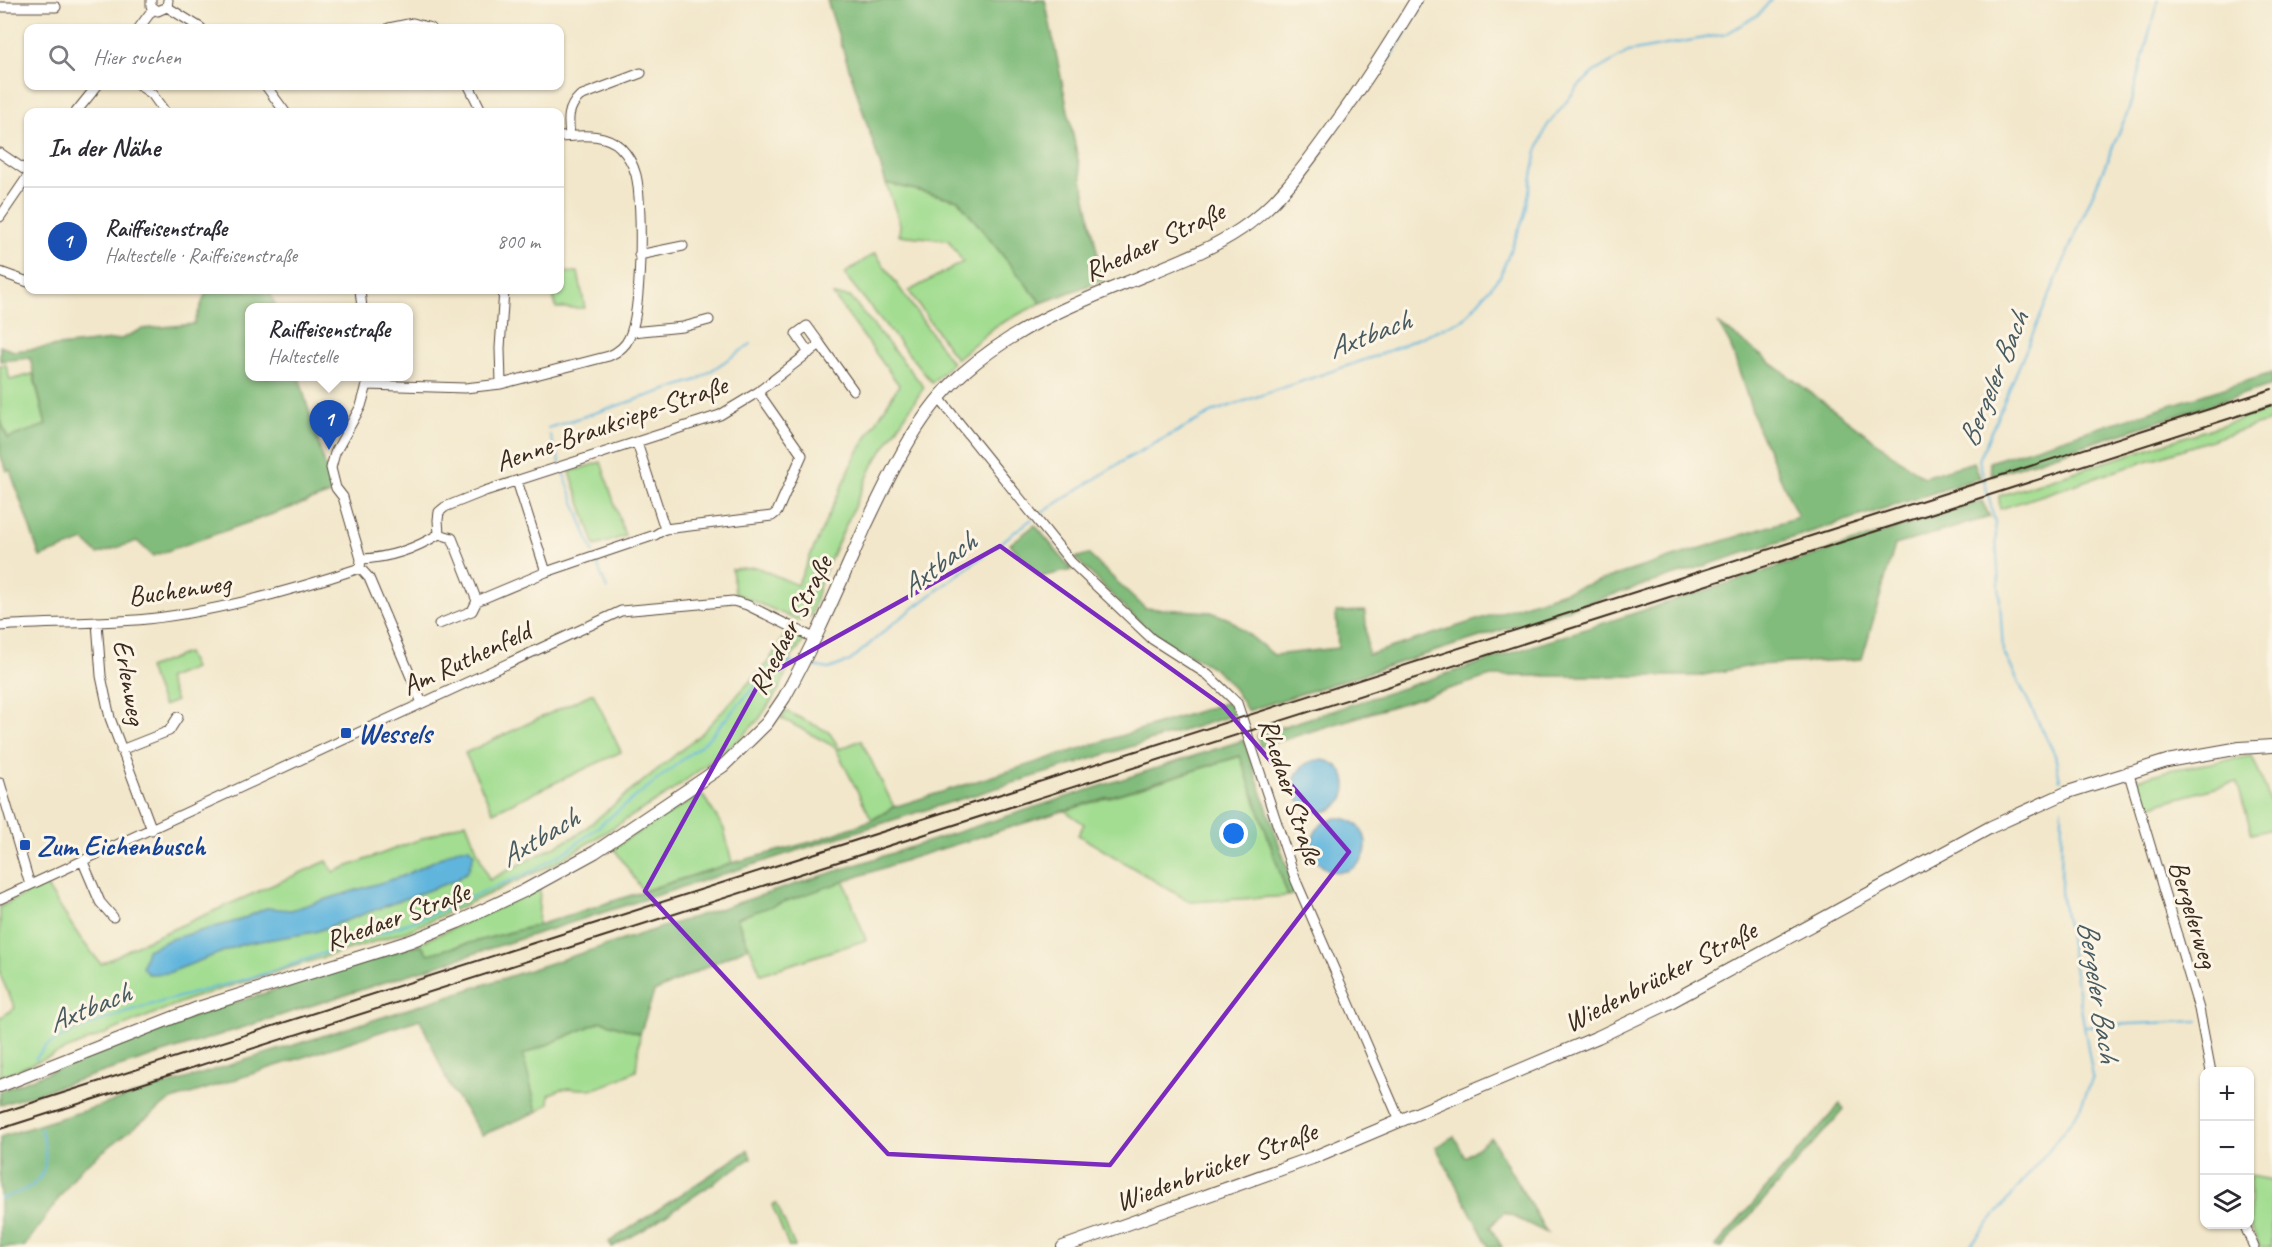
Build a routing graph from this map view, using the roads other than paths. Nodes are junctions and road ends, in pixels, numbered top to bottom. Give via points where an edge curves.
1 (1416, 0) edge
2 (167, 3) edge
3 (152, 5) edge
4 (56, 7) dead end
5 (0, 8) edge
6 (141, 24) edge
7 (196, 24) edge
8 (641, 73) dead end
9 (93, 90) edge
10 (146, 90) edge
11 (269, 90) edge
12 (471, 90) edge
13 (79, 108) edge
14 (162, 108) edge
15 (282, 108) edge
16 (480, 108) edge
17 (570, 136) junction
18 (564, 137) edge
19 (0, 153) edge
20 (24, 171) edge
21 (24, 180) edge
22 (0, 217) edge
23 (683, 246) dead end
24 (639, 255) junction
25 (0, 272) edge
26 (24, 281) edge
27 (504, 294) edge
28 (710, 320) dead end
29 (632, 332) junction
30 (820, 344) junction
31 (809, 352) junction
32 (367, 381) edge
33 (374, 381) edge
34 (501, 384) junction
35 (853, 390) dead end
36 (758, 392) junction
37 (939, 398) junction
38 (637, 443) junction
39 (517, 481) junction
40 (665, 529) junction
41 (440, 534) junction
42 (382, 558) junction
43 (363, 568) junction
44 (546, 572) junction
45 (477, 600) junction
46 (97, 622) junction
47 (440, 624) dead end
48 (0, 626) edge
49 (814, 638) junction
50 (422, 703) junction
51 (178, 717) dead end
52 (2272, 746) edge
53 (121, 750) junction
54 (2128, 771) junction
55 (0, 783) edge
56 (152, 830) junction
57 (83, 862) junction
58 (30, 885) junction
59 (0, 899) edge
60 (113, 917) dead end
61 (2210, 1067) edge
62 (5, 1084) edge
63 (1400, 1121) junction
64 (2246, 1229) edge
65 (1063, 1247) edge
66 (2254, 1247) edge

1 - 37 street, Rhedaer Straße via 1380,61 1304,168 1257,217 1194,255 1073,304 1008,339 963,373
2 - 3 street via 163,10
2 - 7 street
3 - 6 street
4 - 5 street
8 - 17 street via 580,96 569,110
9 - 13 street
10 - 14 street
11 - 15 street
12 - 16 street
17 - 18 street
17 - 24 street via 608,139 632,163 638,190
19 - 20 street
21 - 22 street
23 - 24 street
24 - 29 street
25 - 26 street
27 - 34 street
28 - 29 street
29 - 34 street via 624,346 609,356
30 - 31 street, Aenne-Brauksiepe-Straße
30 - 31 street via 807,326 796,334
30 - 35 street
31 - 36 street, Aenne-Brauksiepe-Straße
32 - 43 street via 361,406 334,453 331,468
33 - 34 street via 433,389
36 - 38 street, Aenne-Brauksiepe-Straße via 720,415
36 - 40 street via 802,455 777,512 767,518
37 - 49 street, Rhedaer Straße via 898,460
37 - 63 street, Rhedaer Straße via 1071,562 1152,639 1208,675 1237,703 1296,881
38 - 39 street, Aenne-Brauksiepe-Straße
38 - 40 street
39 - 41 street, Aenne-Brauksiepe-Straße via 445,507 439,512
39 - 44 street
40 - 44 street
41 - 42 street
41 - 45 street via 453,538
42 - 43 street
42 - 43 street
43 - 46 street, Buchenweg via 243,603 146,619
43 - 50 street
44 - 45 street
45 - 47 street via 472,611
46 - 48 street, Buchenweg
46 - 53 street, Erlenweg via 104,695
49 - 50 street, Am Ruthenfeld via 733,601 621,611
49 - 62 street, Rhedaer Straße via 796,676 766,723 723,765 595,852 458,922 195,1009
50 - 56 street, Am Ruthenfeld
51 - 53 street, Erlenweg via 169,731
52 - 54 street, Wiedenbrücker Straße via 2198,754
53 - 56 street, Erlenweg
54 - 61 street, Bergelerweg via 2199,1009
54 - 63 street, Wiedenbrücker Straße via 2068,792 1991,827 1663,1006
55 - 58 street
56 - 57 street, Am Ruthenfeld
57 - 58 street, Am Ruthenfeld
57 - 60 street via 100,902
58 - 59 street, Am Ruthenfeld
63 - 65 street, Wiedenbrücker Straße via 1312,1158
64 - 66 street

